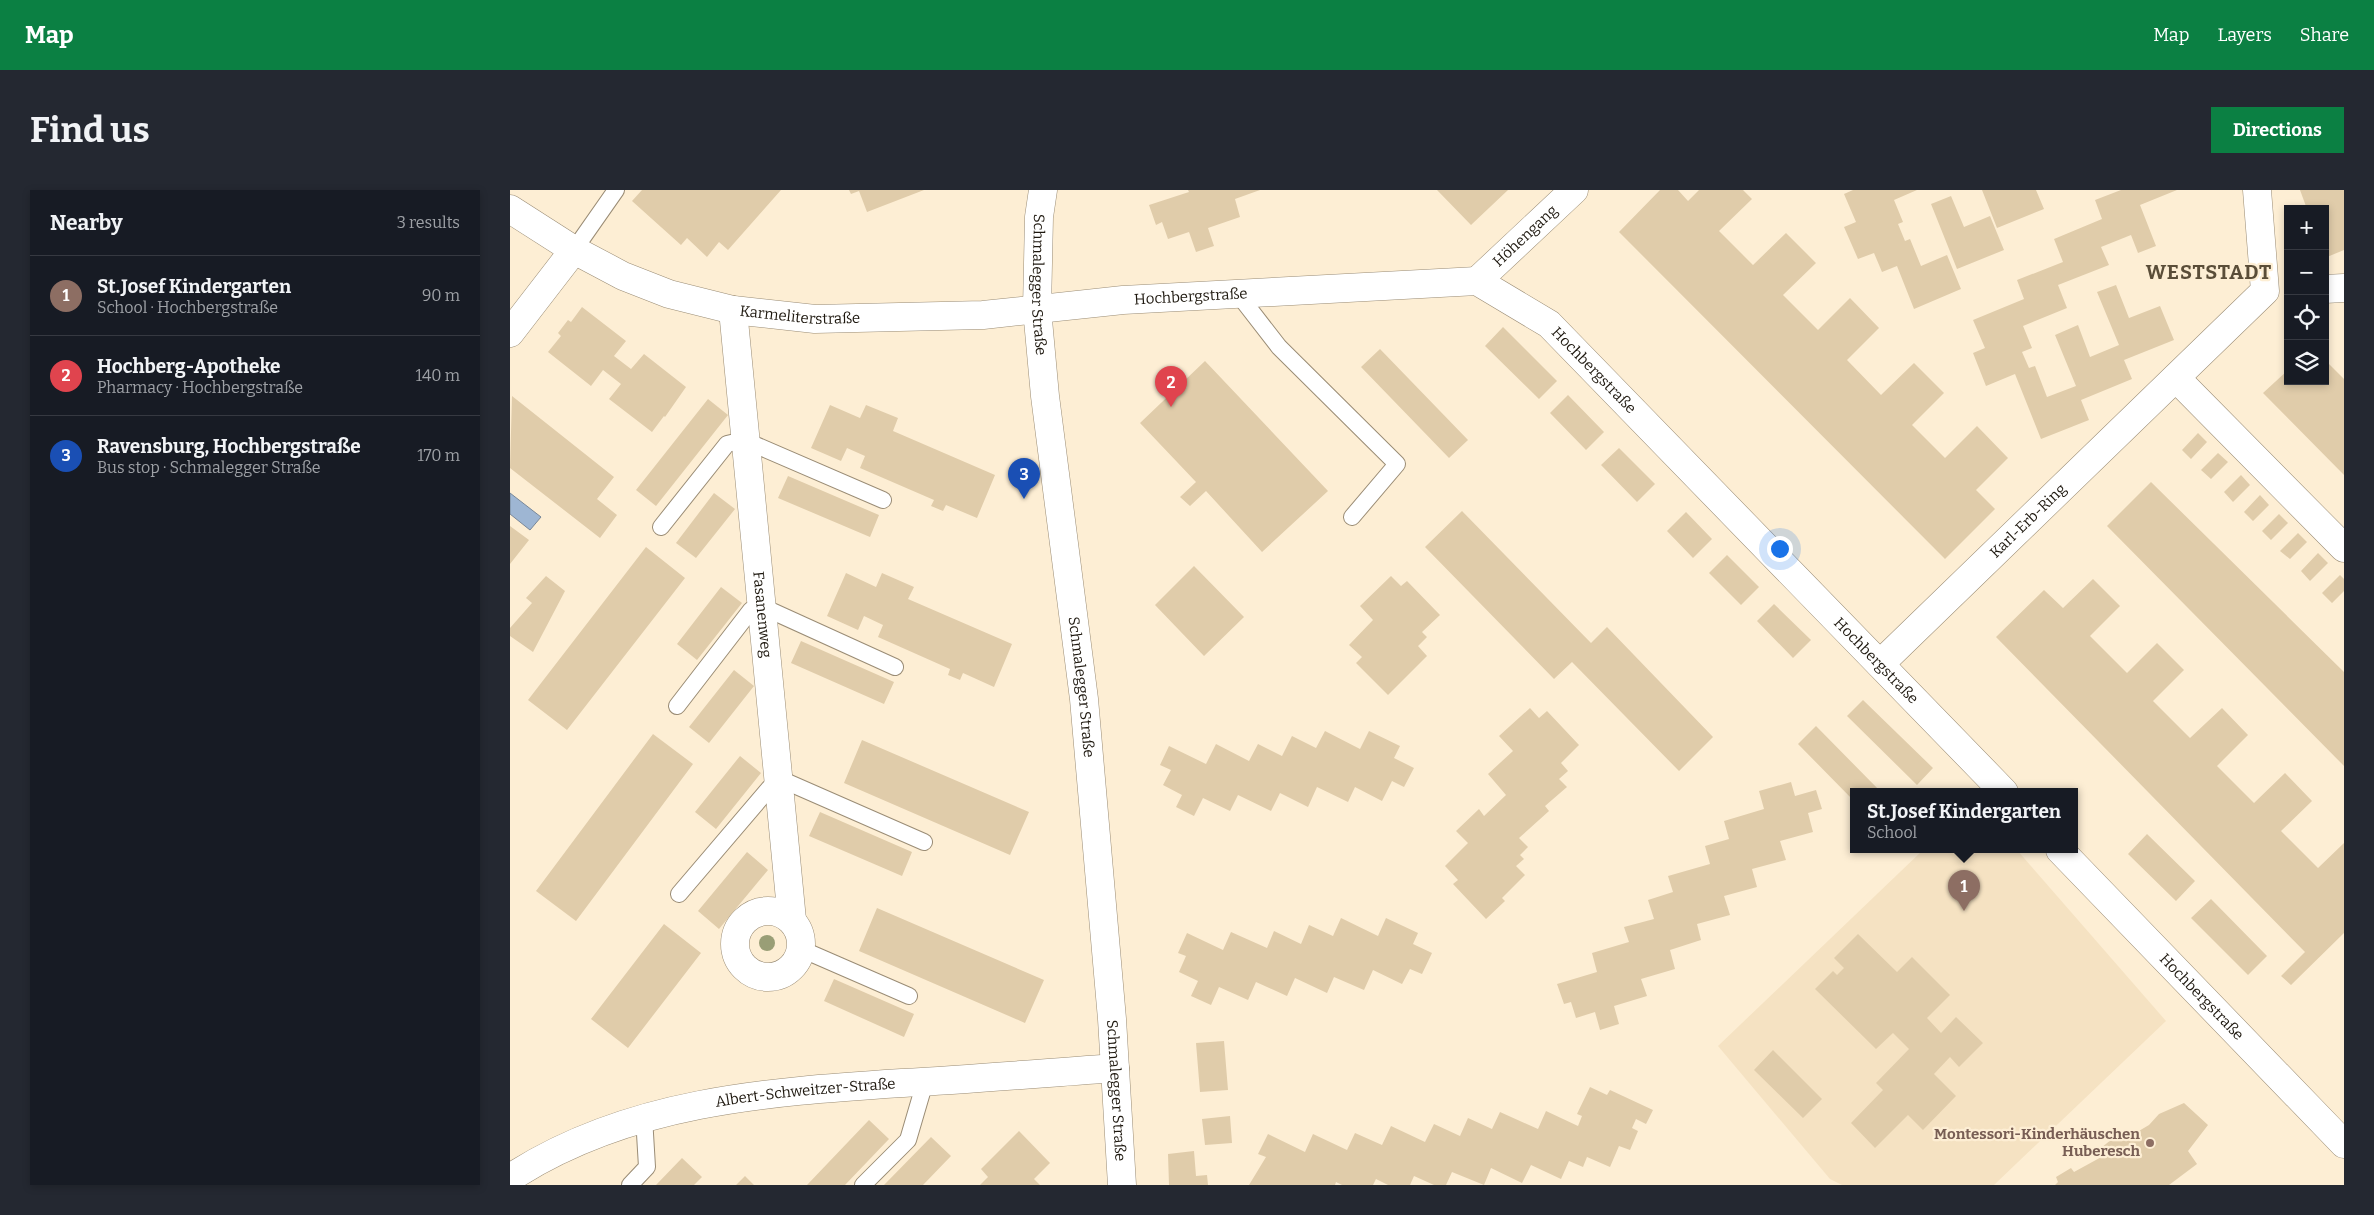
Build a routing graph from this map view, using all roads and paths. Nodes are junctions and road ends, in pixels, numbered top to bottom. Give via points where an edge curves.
1 (616, 190) edge
2 (1043, 190) edge
3 (1574, 190) edge
4 (2258, 190) edge
5 (510, 209) edge
6 (574, 250) junction
7 (1477, 282) junction
8 (2344, 288) edge
9 (2329, 289) edge
10 (2277, 291) edge
11 (1238, 294) junction
12 (1038, 309) junction
13 (733, 310) junction
14 (510, 333) edge
15 (2176, 378) junction
16 (744, 440) junction
17 (883, 500) dead end
18 (1352, 517) dead end
19 (661, 527) dead end
20 (2344, 548) edge
21 (763, 607) junction
22 (1880, 664) junction
23 (895, 667) dead end
24 (677, 706) dead end
25 (778, 778) junction
26 (2000, 788) edge
27 (924, 842) dead end
28 (2063, 853) edge
29 (679, 894) dead end
30 (792, 920) junction
31 (801, 949) junction
32 (909, 996) dead end
33 (1115, 1068) junction
34 (925, 1082) junction
35 (644, 1117) junction
36 (2344, 1144) edge
37 (510, 1178) edge
38 (630, 1185) edge
39 (863, 1185) edge
40 (1122, 1185) edge

1 - 6 lane
2 - 12 street, Schmalegger Straße via 1039,217
3 - 7 street, Höhengang
4 - 10 street, Karl-Erb-Ring
5 - 6 street, Karmeliterstraße
6 - 13 street, Karmeliterstraße via 623,276 669,294
6 - 14 street
7 - 11 street, Hochbergstraße
7 - 22 street, Hochbergstraße via 1549,324
8 - 9 street
10 - 15 street, Karl-Erb-Ring
11 - 12 street, Hochbergstraße via 1123,300
11 - 18 lane via 1279,346 1397,464
12 - 13 street, Karmeliterstraße via 983,315 815,319
12 - 33 street, Schmalegger Straße via 1045,396 1084,699
13 - 16 street, Fasanenweg
15 - 20 street
15 - 22 street, Karl-Erb-Ring
16 - 17 lane
16 - 19 lane via 727,444
16 - 21 street, Fasanenweg
21 - 23 lane
21 - 24 lane via 751,610
21 - 25 street, Fasanenweg
22 - 26 street, Hochbergstraße
25 - 27 lane
25 - 29 lane
25 - 30 street, Fasanenweg
28 - 36 street, Hochbergstraße
30 - 31 street, Fasanenweg via 798,928
30 - 31 street via 773,910 753,914 738,928 735,949 744,967 763,977 783,974 792,967
31 - 32 lane
33 - 34 street, Albert-Schweitzer-Straße
33 - 40 street, Schmalegger Straße
34 - 35 street, Albert-Schweitzer-Straße via 802,1090 718,1100
34 - 39 lane via 908,1140
35 - 37 street, Albert-Schweitzer-Straße via 577,1142
35 - 38 lane via 648,1166

